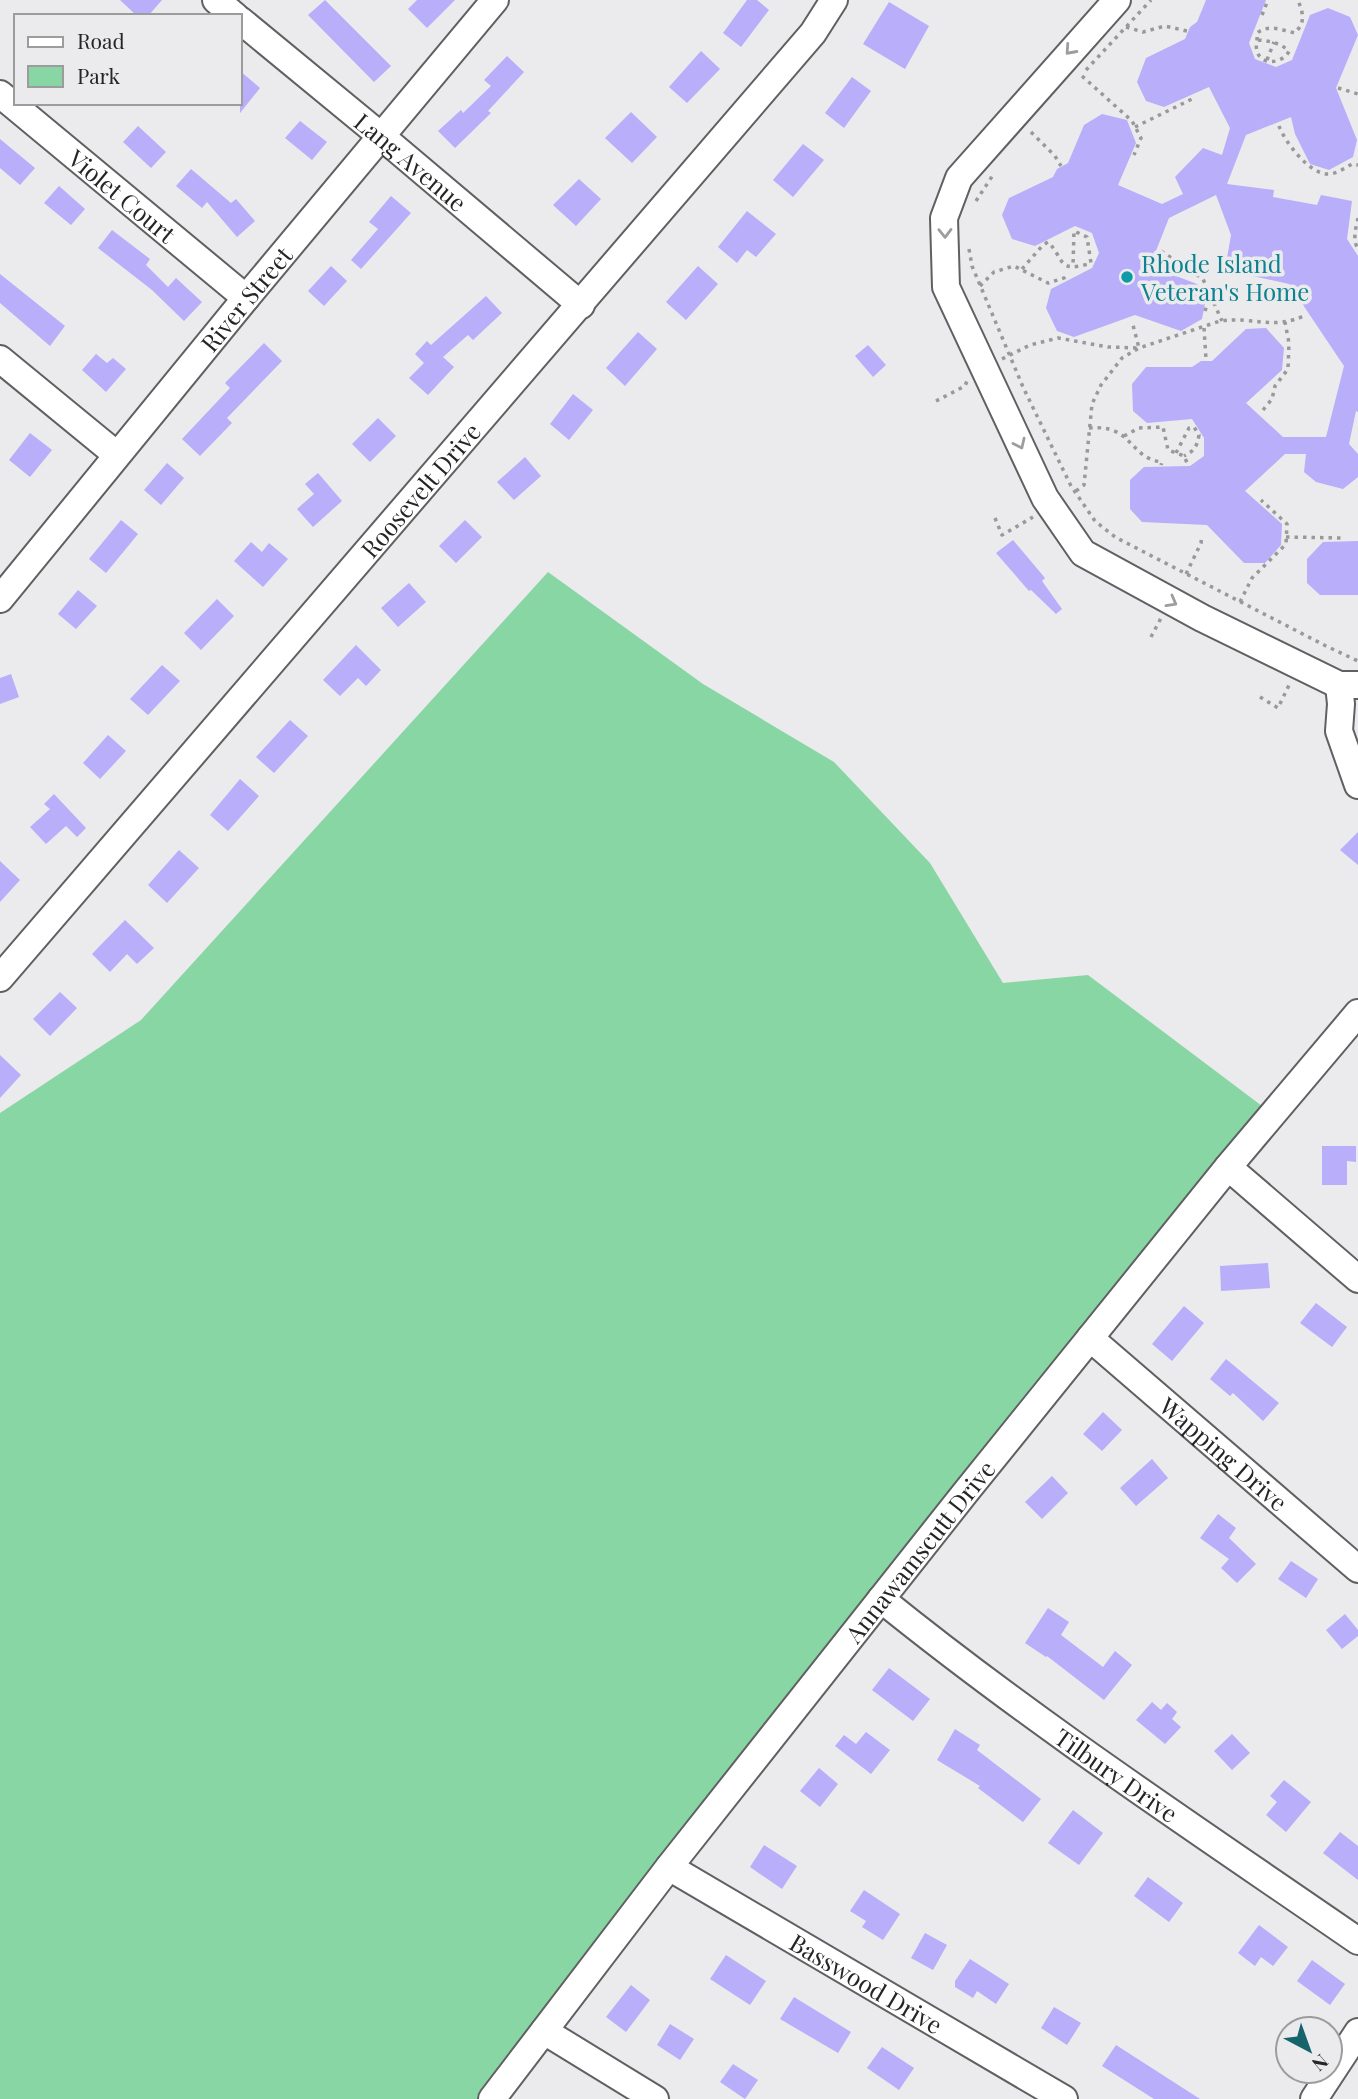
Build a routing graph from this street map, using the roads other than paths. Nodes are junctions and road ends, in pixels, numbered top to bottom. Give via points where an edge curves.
1 (216, 0) edge
2 (495, 0) edge
3 (834, 0) edge
4 (1117, 0) edge
5 (233, 14) edge
6 (242, 22) edge
7 (0, 94) edge
8 (381, 136) junction
9 (246, 298) junction
10 (580, 305) junction
11 (0, 359) edge
12 (117, 455) junction
13 (0, 599) edge
14 (1349, 685) edge
15 (1358, 785) edge
16 (0, 978) edge
17 (1358, 1013) edge
18 (1228, 1167) junction
19 (1358, 1279) edge
20 (1090, 1338) junction
21 (1358, 1569) edge
22 (881, 1599) junction
23 (669, 1867) junction
24 (1358, 1941) edge
25 (544, 2031) junction
26 (1358, 2032) edge
27 (492, 2099) edge
28 (655, 2099) edge
29 (1064, 2099) edge
30 (1314, 2099) edge

1 - 5 street
2 - 8 street, River Street
3 - 10 street, Roosevelt Drive via 813,33
4 -> 14 street via 959,178 944,218 946,287 1045,498 1083,553 1202,618
6 - 8 street, Lang Avenue
7 - 9 street, Violet Court
8 - 9 street, River Street
8 - 10 street, Lang Avenue
9 - 12 street, River Street
10 - 16 street, Roosevelt Drive
11 - 12 street
12 - 13 street, River Street
14 - 15 street via 1341,704 1339,731
17 - 18 street, Annawamscutt Drive
18 - 19 street
18 - 20 street, Annawamscutt Drive
20 - 21 street, Wapping Drive
20 - 22 street, Annawamscutt Drive
22 - 23 street, Annawamscutt Drive
22 - 24 street, Tilbury Drive via 1030,1714
23 - 25 street, Annawamscutt Drive
23 - 29 street, Basswood Drive
25 - 27 street, Annawamscutt Drive
25 - 28 street
26 - 30 street

